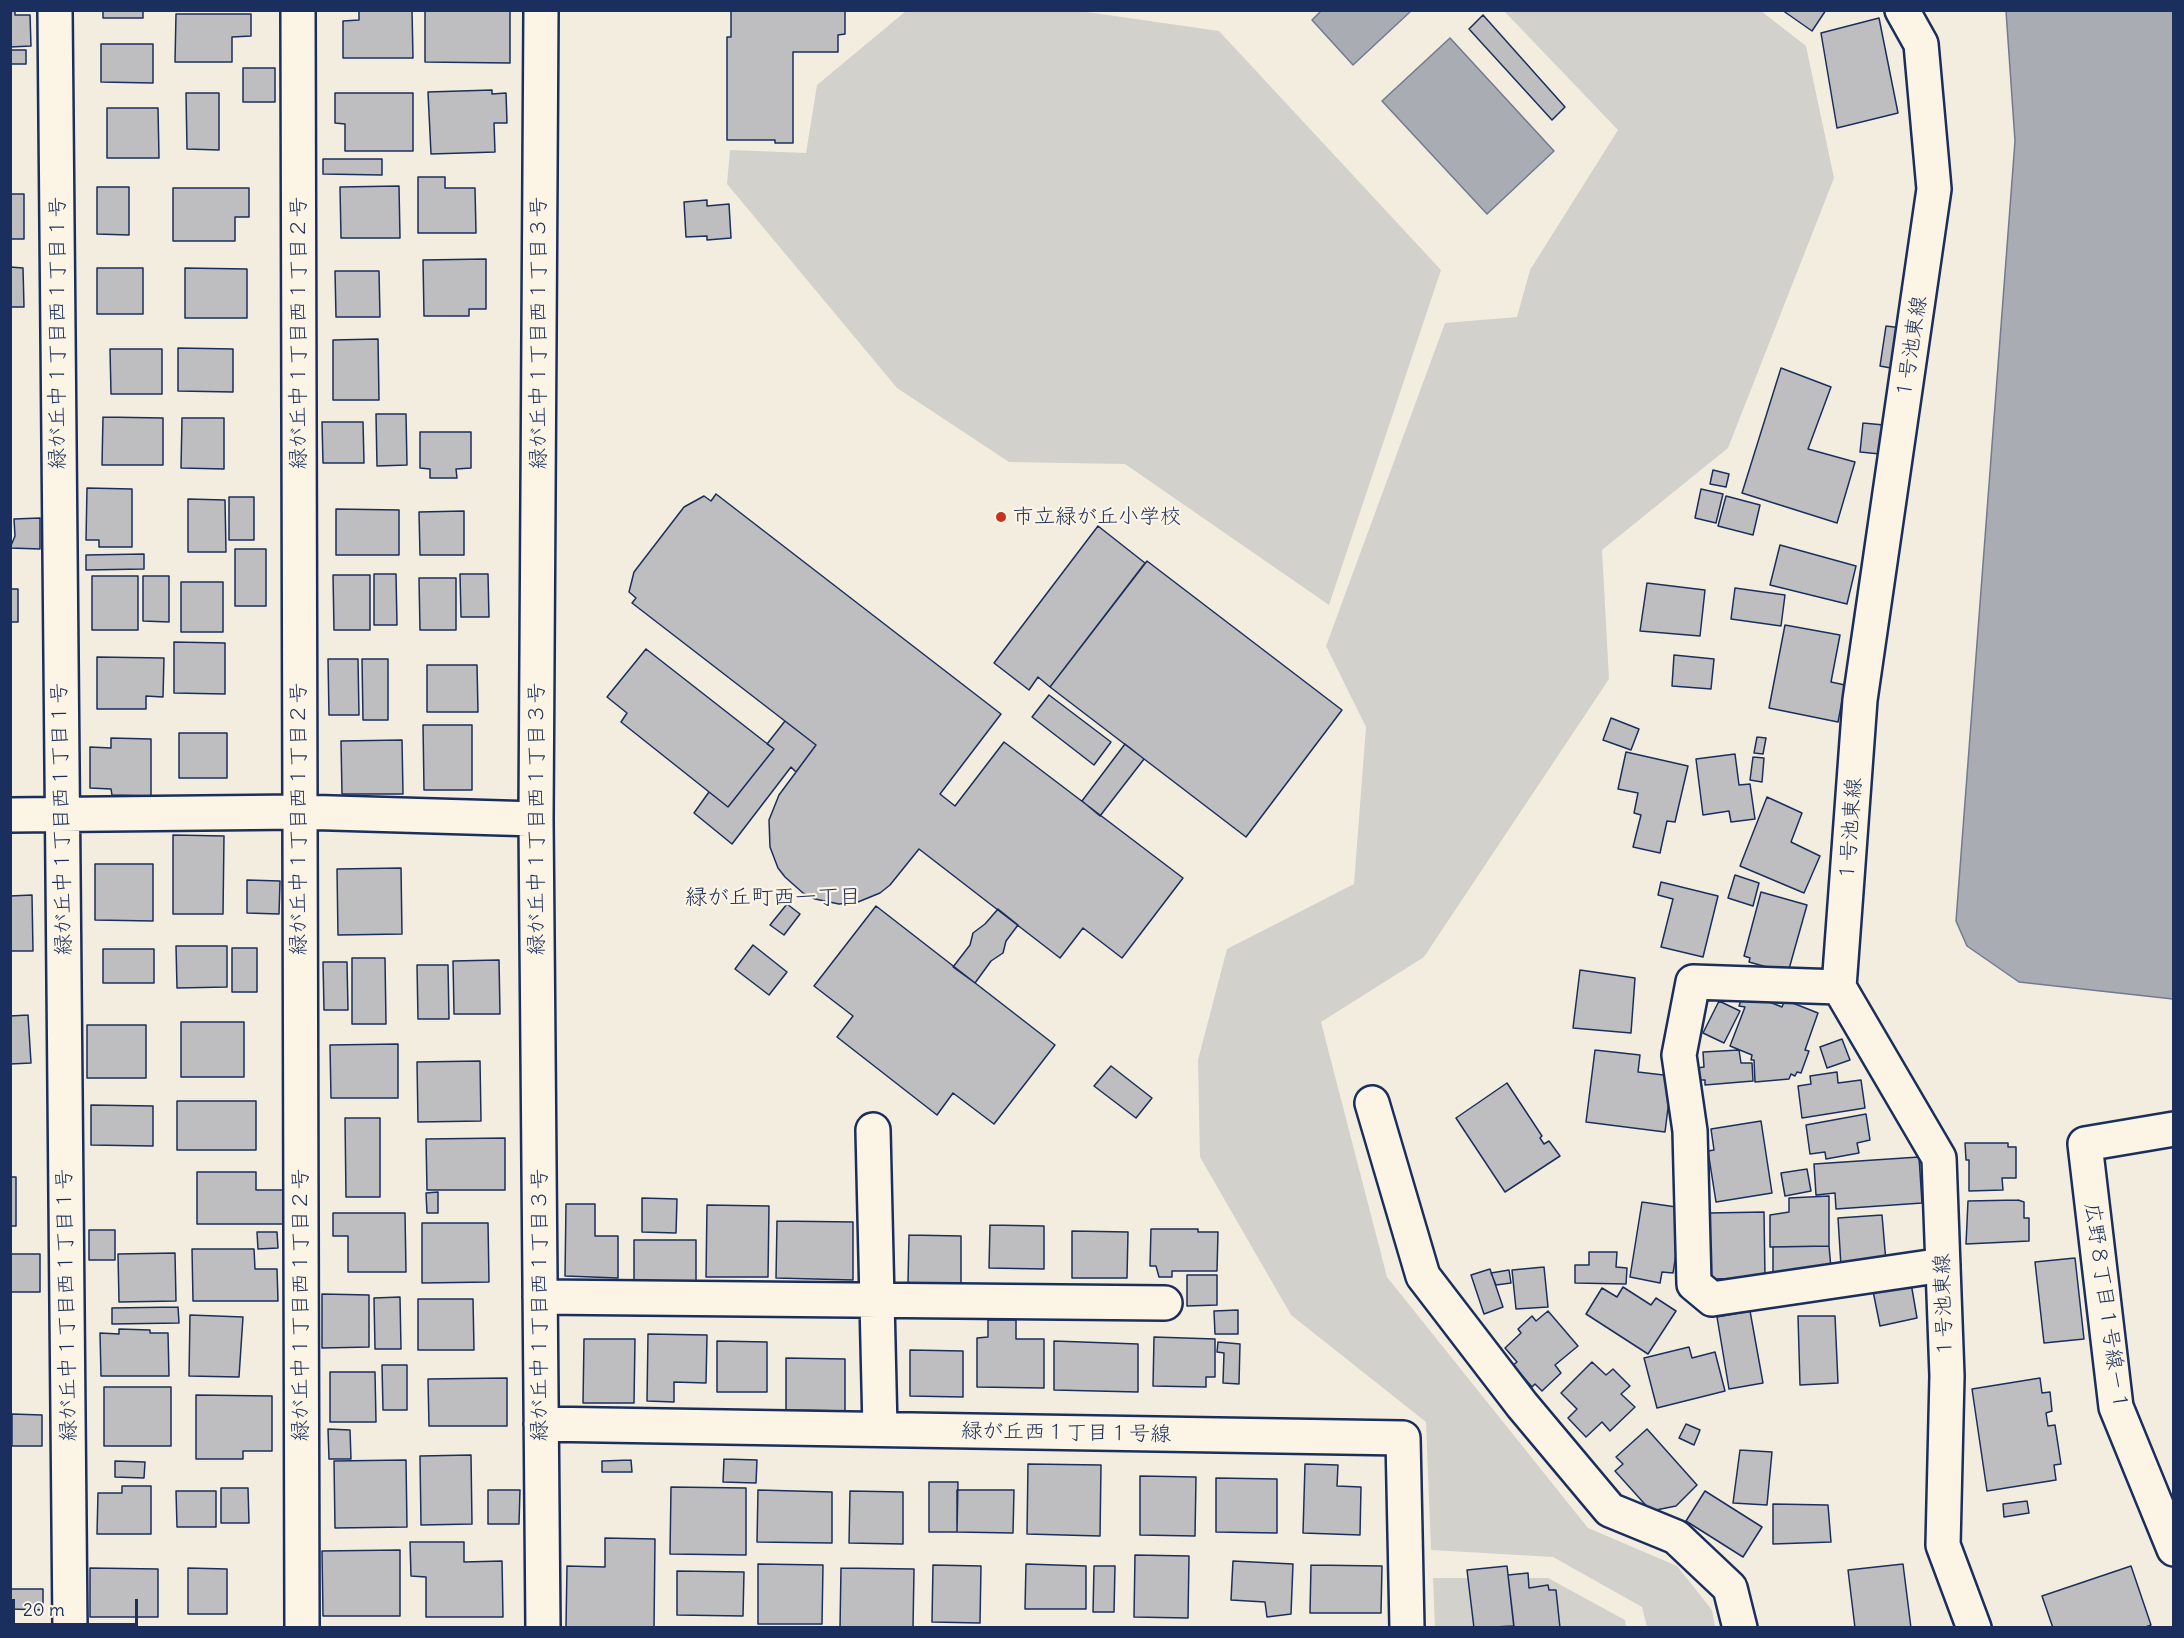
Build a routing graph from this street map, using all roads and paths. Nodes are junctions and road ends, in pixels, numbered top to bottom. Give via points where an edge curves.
1 (55, 10) edge
2 (298, 10) edge
3 (541, 10) edge
4 (1902, 10) edge
5 (299, 812) junction
6 (10, 815) edge
7 (62, 815) junction
8 (536, 819) junction
9 (1839, 987) junction
10 (1372, 1103) dead end
11 (2174, 1129) edge
12 (873, 1130) dead end
13 (1943, 1265) junction
14 (540, 1297) junction
15 (878, 1301) junction
16 (1165, 1304) dead end
17 (541, 1424) junction
18 (880, 1429) junction
19 (2174, 1549) edge
20 (70, 1628) edge
21 (302, 1628) edge
22 (543, 1628) edge
23 (1407, 1628) edge
24 (1740, 1628) edge
25 (1974, 1628) edge

1 - 7 street, 緑が丘中１丁目西１丁目１号
2 - 5 street, 緑が丘中１丁目西１丁目２号
3 - 8 street, 緑が丘中１丁目西１丁目３号
4 - 9 street, １号池東線 via 1921,44 1934,189 1860,700
5 - 7 street
5 - 8 street
5 - 21 street, 緑が丘中１丁目西１丁目２号
6 - 7 street
7 - 20 street, 緑が丘中１丁目西１丁目１号
8 - 14 street, 緑が丘中１丁目西１丁目３号
9 - 13 street, １号池東線 via 1939,1158
9 - 13 street via 1693,982 1679,1055 1690,1131 1694,1284 1712,1299
10 - 24 street via 1424,1276 1522,1405 1610,1510 1676,1537 1730,1588
11 - 19 street, 広野８丁目１号線ー１ via 2085,1144 2116,1407
12 - 15 street
13 - 25 street, １号池東線 via 1947,1376 1943,1545
14 - 15 street
14 - 17 street, 緑が丘中１丁目西１丁目３号
15 - 16 street
15 - 18 street
17 - 18 street, 緑が丘西１丁目１号線
17 - 22 street, 緑が丘中１丁目西１丁目３号
18 - 23 street, 緑が丘西１丁目１号線 via 1402,1438

